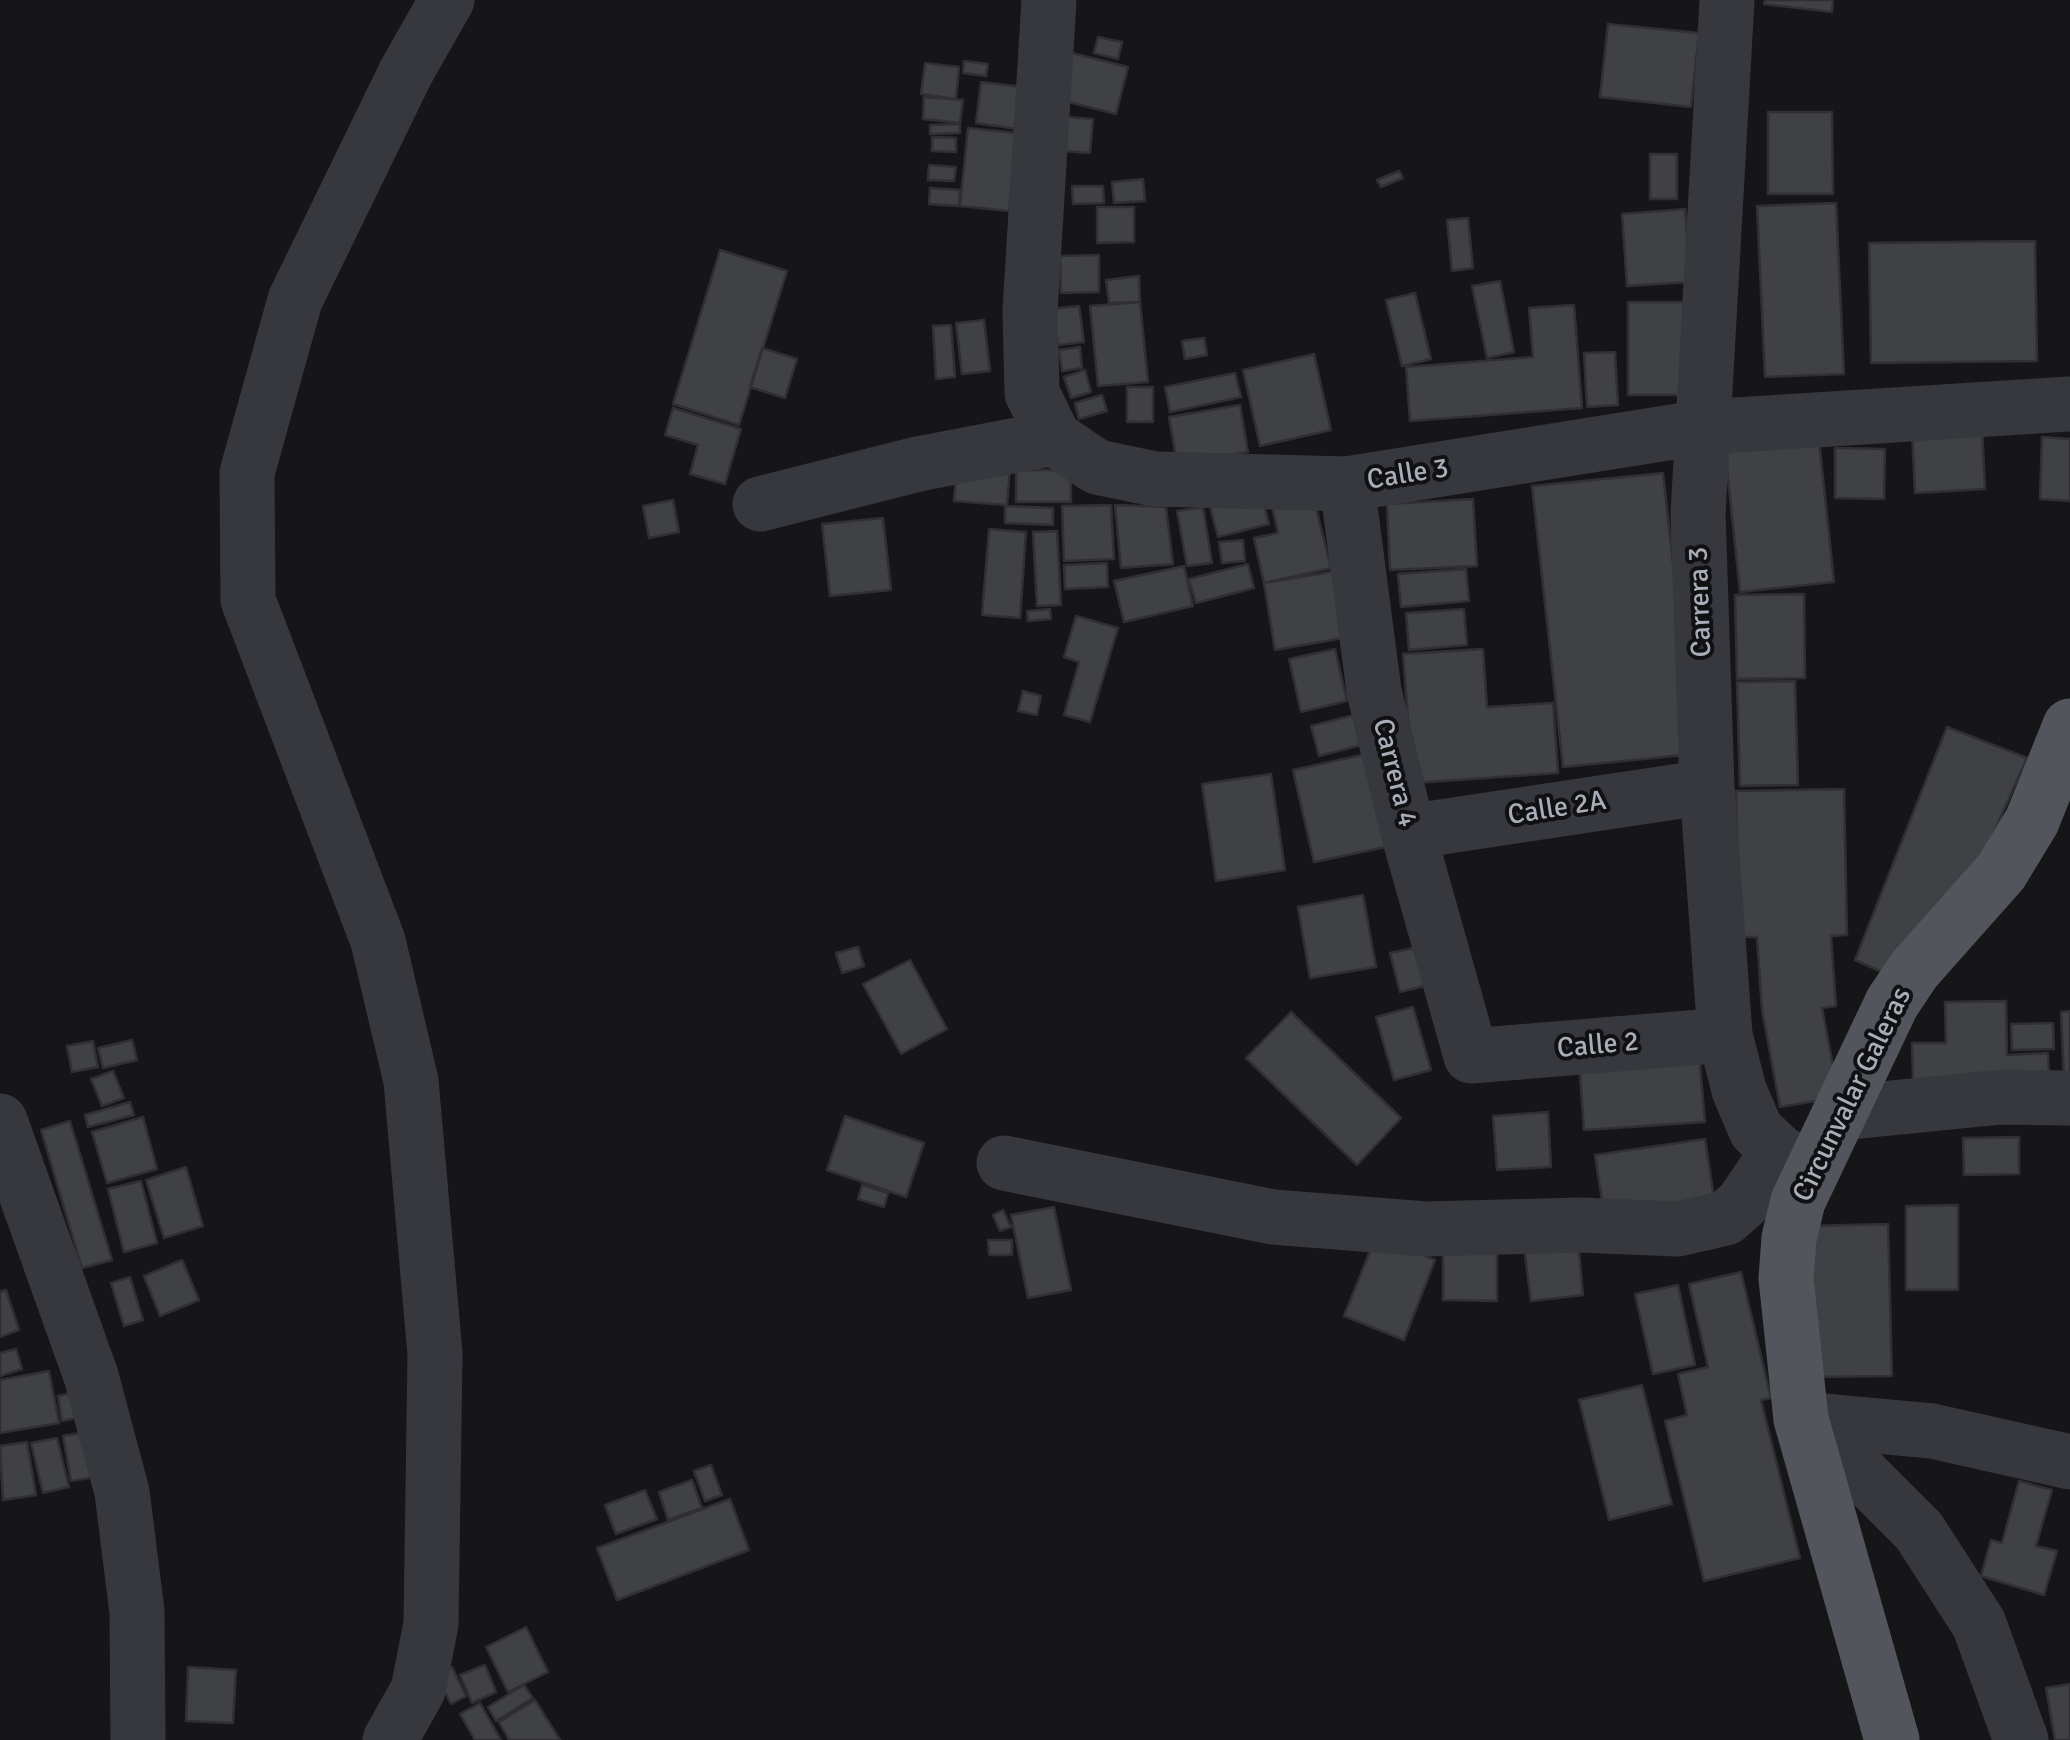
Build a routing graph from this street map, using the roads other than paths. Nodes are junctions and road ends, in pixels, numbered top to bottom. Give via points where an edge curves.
1 (447, 0) edge
2 (1049, 0) edge
3 (1727, 0) edge
4 (2070, 404) edge
5 (1704, 427) junction
6 (1054, 438) junction
7 (1347, 484) junction
8 (760, 504) dead end
9 (2070, 726) edge
10 (1707, 786) junction
11 (1408, 832) junction
12 (1725, 1035) junction
13 (1470, 1056) joint
14 (2070, 1098) edge
15 (1841, 1113) junction
16 (0, 1121) edge
17 (1795, 1161) junction
18 (1004, 1163) dead end
19 (1801, 1420) junction
20 (2070, 1462) edge
21 (138, 1740) edge
22 (390, 1740) edge
23 (1892, 1740) edge
24 (2021, 1740) edge

1 - 22 street via 295,300 247,474 248,600 378,942 411,1080 435,1354 431,1624 418,1690
2 - 6 street via 1030,311 1032,393
3 - 5 street, Carrera 3
4 - 5 street, Calle 3
5 - 7 street, Calle 3
5 - 10 street, Carrera 3 via 1698,514
6 - 7 street, Calle 3 via 1097,466 1156,479
6 - 8 street
7 - 11 street, Carrera 4 via 1374,691
9 - 15 main road, Circunvalar Galeras via 2032,821 2001,872 1892,1003
10 - 11 street, Calle 2A
10 - 12 street, Carrera 3
11 - 13 street, Carrera 4
12 - 13 street, Calle 2
12 - 17 street, Carrera 3 via 1756,1130
14 - 15 street via 2001,1097
15 - 17 main road, Circunvalar Galeras
16 - 21 street via 91,1376 122,1492 137,1612
17 - 18 street via 1726,1218 1678,1229 1426,1229 1273,1217
17 - 19 main road, Circunvalar Galeras via 1798,1202 1786,1278
19 - 20 street via 1932,1431
19 - 23 main road, Circunvalar Galeras
19 - 24 street via 1919,1531 1979,1624

